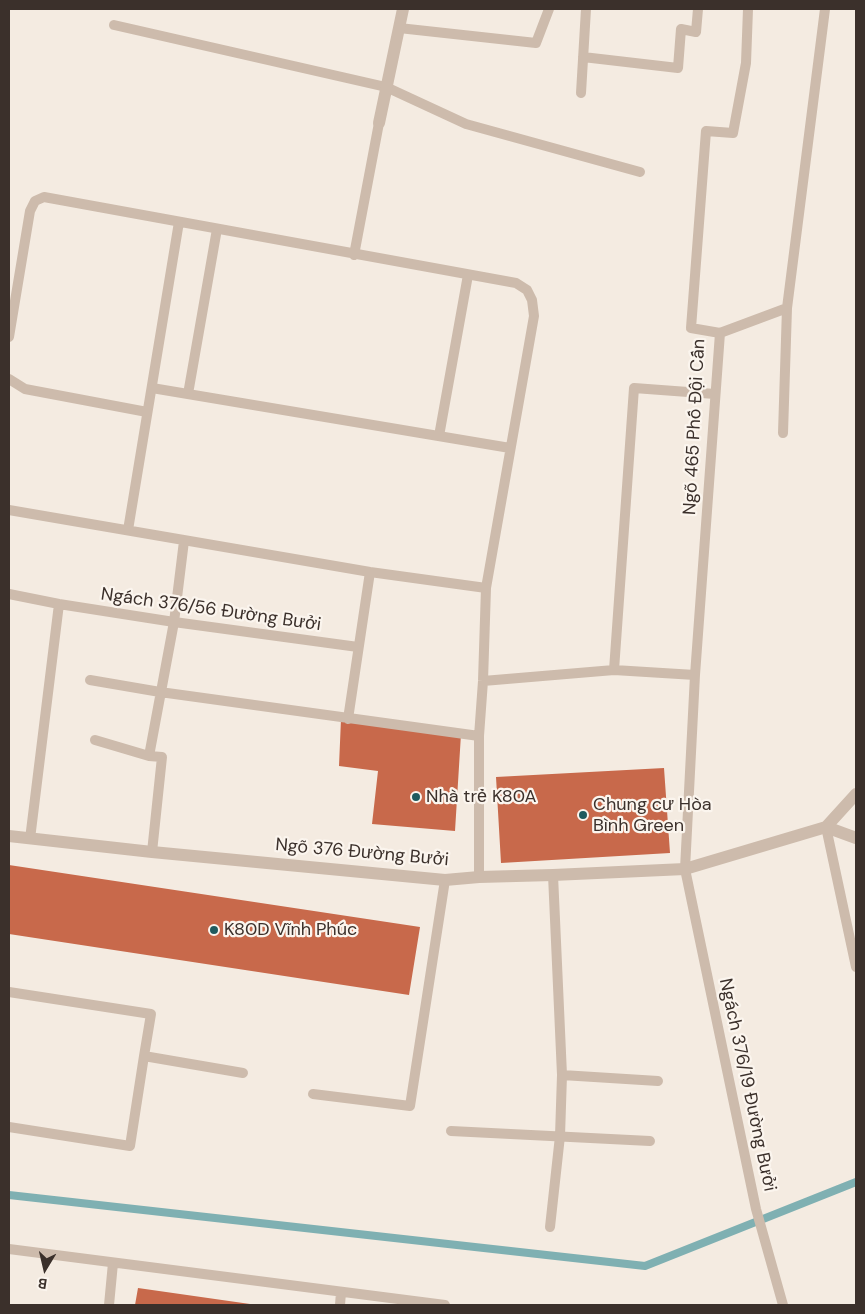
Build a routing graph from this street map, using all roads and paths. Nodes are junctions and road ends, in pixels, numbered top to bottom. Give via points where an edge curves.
1 (403, 9) edge
2 (549, 9) edge
3 (586, 9) edge
4 (698, 9) edge
5 (748, 9) edge
6 (825, 9) edge
7 (114, 25) dead end
8 (399, 28) junction
9 (583, 57) junction
10 (386, 87) junction
11 (581, 93) dead end
12 (380, 123) joint
13 (640, 172) dead end
14 (179, 222) junction
15 (217, 230) junction
16 (354, 255) junction
17 (468, 275) junction
18 (787, 308) junction
19 (720, 333) junction
20 (9, 337) edge
21 (9, 379) edge
22 (152, 388) junction
23 (188, 394) junction
24 (715, 394) junction
25 (148, 412) junction
26 (783, 433) dead end
27 (439, 436) junction
28 (510, 448) junction
29 (9, 510) edge
30 (128, 530) junction
31 (184, 541) junction
32 (370, 572) junction
33 (486, 588) junction
34 (9, 594) edge
35 (59, 604) junction
36 (174, 622) junction
37 (358, 647) junction
38 (614, 670) junction
39 (695, 675) junction
40 (90, 680) dead end
41 (483, 681) junction
42 (160, 692) junction
43 (348, 719) junction
44 (478, 736) junction
45 (95, 740) dead end
46 (149, 756) junction
47 (856, 794) edge
48 (826, 827) junction
49 (9, 836) edge
50 (856, 838) edge
51 (30, 839) junction
52 (152, 852) junction
53 (685, 869) junction
54 (553, 875) junction
55 (479, 877) junction
56 (445, 880) junction
57 (856, 967) edge
58 (9, 992) edge
59 (144, 1056) junction
60 (243, 1073) dead end
61 (562, 1075) junction
62 (658, 1081) dead end
63 (313, 1094) dead end
64 (9, 1127) edge
65 (451, 1131) dead end
66 (560, 1136) junction
67 (650, 1141) dead end
68 (550, 1228) dead end
69 (9, 1250) edge
70 (113, 1263) junction
71 (341, 1292) junction
72 (109, 1305) edge
73 (340, 1305) edge
74 (445, 1305) edge
75 (783, 1305) edge

1 - 8 street
2 - 8 lane via 536,43
3 - 9 lane
4 - 9 lane via 696,32 681,29 678,68
5 - 19 lane, Ngõ 465 Phố Đội Cấn via 746,64 733,133 706,131 691,328
6 - 18 lane
7 - 10 lane
8 - 10 street
9 - 11 lane
10 - 12 street
10 - 13 lane via 466,124
12 - 16 lane
14 - 15 lane
14 - 20 lane via 44,197 35,201 30,211
14 - 22 lane
15 - 16 lane
15 - 23 lane
16 - 17 lane
17 - 27 lane
17 - 28 lane via 516,283 527,290 532,300 534,316
18 - 19 lane
18 - 26 lane
19 - 24 lane, Ngõ 465 Phố Đội Cấn
21 - 25 lane via 25,389
22 - 23 lane
22 - 25 lane
23 - 27 lane
24 - 38 lane via 634,388
24 - 39 lane, Ngõ 465 Phố Đội Cấn
25 - 30 lane
27 - 28 lane
28 - 33 lane
29 - 30 lane
30 - 31 lane
31 - 32 lane
31 - 36 lane
32 - 33 lane
32 - 37 lane
33 - 41 lane
34 - 35 lane, Ngách 376/56 Đường Bưởi
35 - 36 lane, Ngách 376/56 Đường Bưởi
35 - 51 lane
36 - 37 lane, Ngách 376/56 Đường Bưởi
36 - 42 lane
37 - 43 lane
38 - 39 lane
38 - 41 lane
39 - 53 lane, Ngõ 465 Phố Đội Cấn
40 - 42 lane
41 - 44 lane
42 - 43 lane
42 - 46 lane
43 - 44 lane
44 - 55 lane
45 - 46 lane
46 - 52 lane via 162,757
47 - 48 street
48 - 50 street
48 - 53 street, Ngõ 376 Đường Bưởi
48 - 57 lane
49 - 51 street, Ngõ 376 Đường Bưởi
51 - 52 street, Ngõ 376 Đường Bưởi
52 - 56 street, Ngõ 376 Đường Bưởi
53 - 54 street, Ngõ 376 Đường Bưởi
53 - 75 lane, Ngách 376/19 Đường Bưởi via 756,1209
54 - 55 street, Ngõ 376 Đường Bưởi
54 - 61 lane
55 - 56 street, Ngõ 376 Đường Bưởi
56 - 63 lane via 410,1106
58 - 59 lane via 151,1014
59 - 60 lane
59 - 64 lane via 130,1146
61 - 62 lane
61 - 66 lane
65 - 66 lane
66 - 67 lane
66 - 68 lane
69 - 70 lane
70 - 71 lane
70 - 72 lane
71 - 73 lane
71 - 74 lane

